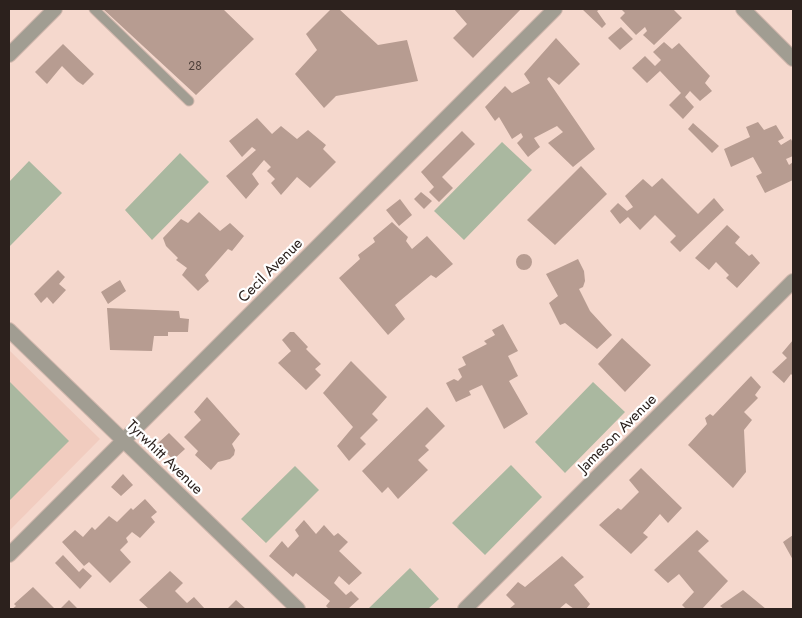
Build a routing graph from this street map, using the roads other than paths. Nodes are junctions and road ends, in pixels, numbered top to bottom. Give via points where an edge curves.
1 (55, 9) edge
2 (94, 9) edge
3 (555, 9) edge
4 (743, 9) edge
5 (9, 55) edge
6 (793, 59) edge
7 (189, 101) dead end
8 (793, 281) edge
9 (9, 330) edge
10 (123, 441) junction
11 (9, 555) edge
12 (298, 609) edge
13 (465, 609) edge

1 - 5 street
2 - 7 lane
3 - 10 street, Cecil Avenue
4 - 6 street
8 - 13 street, Jameson Avenue
9 - 10 street, Tyrwhitt Avenue
10 - 11 street, Cecil Avenue
10 - 12 street, Tyrwhitt Avenue

